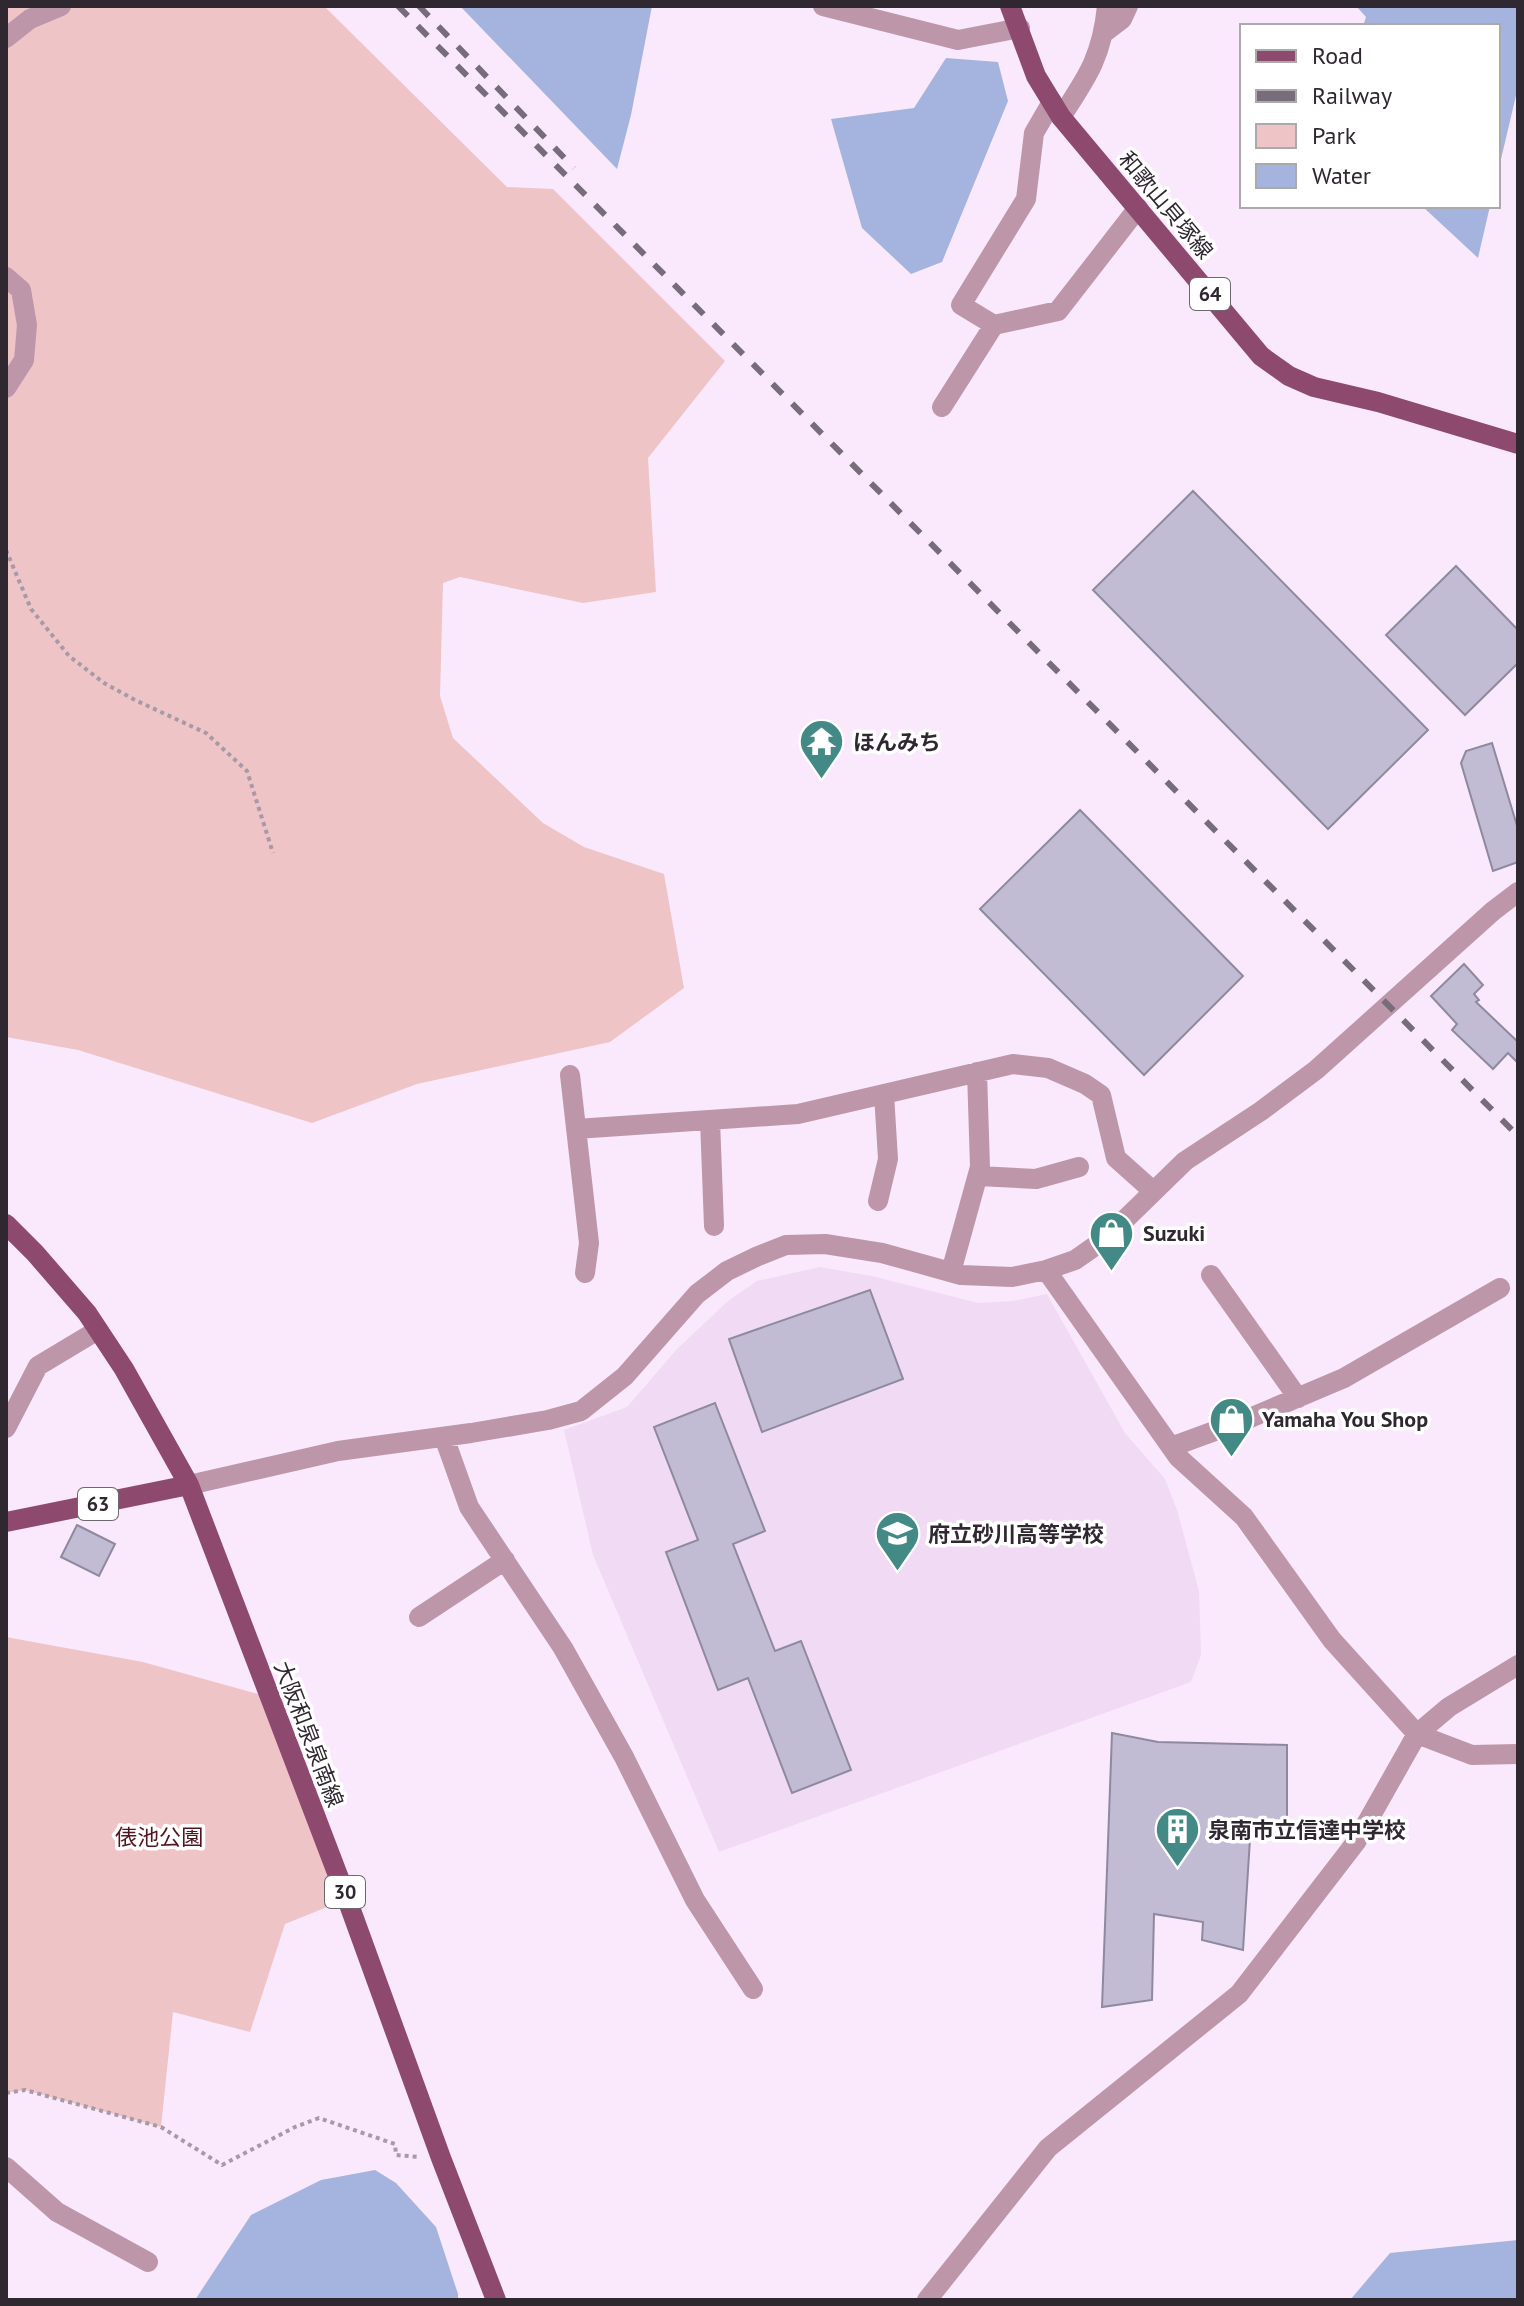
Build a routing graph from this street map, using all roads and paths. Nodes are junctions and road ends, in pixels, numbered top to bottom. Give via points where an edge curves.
1 (61, 6) edge
2 (823, 6) edge
3 (1010, 6) edge
4 (1107, 6) edge
5 (1128, 6) edge
6 (1020, 28) junction
7 (1105, 32) junction
8 (6, 38) edge
9 (1057, 110) junction
10 (1138, 208) junction
11 (6, 277) edge
12 (994, 325) junction
13 (6, 388) edge
14 (942, 407) dead end
15 (1518, 444) edge
16 (6, 550) edge
17 (273, 853) dead end
18 (1518, 892) edge
19 (977, 1072) junction
20 (570, 1075) dead end
21 (884, 1094) junction
22 (710, 1120) junction
23 (576, 1129) junction
24 (1079, 1167) dead end
25 (978, 1176) junction
26 (1153, 1191) junction
27 (878, 1201) dead end
28 (6, 1224) edge
29 (714, 1226) dead end
30 (1046, 1270) junction
31 (951, 1272) junction
32 (585, 1273) dead end
33 (1211, 1275) dead end
34 (1500, 1288) dead end
35 (98, 1330) junction
36 (1298, 1398) junction
37 (6, 1428) edge
38 (444, 1437) junction
39 (1171, 1447) junction
40 (189, 1485) junction
41 (6, 1522) edge
42 (505, 1560) junction
43 (419, 1617) dead end
44 (1518, 1665) edge
45 (1417, 1734) junction
46 (1518, 1754) edge
47 (753, 1989) dead end
48 (6, 2093) edge
49 (441, 2158) junction
50 (6, 2167) edge
51 (148, 2262) dead end
52 (496, 2300) edge
53 (927, 2300) edge

1 - 8 street via 30,19
2 - 6 street via 958,40
3 - 6 main road, 和歌山貝塚線 / 64
4 - 7 street
5 - 7 street via 1122,19
6 - 9 main road, 和歌山貝塚線 / 64 via 1036,76
7 - 9 street via 1091,71
9 - 10 main road, 和歌山貝塚線 / 64
9 - 12 street via 1034,133 1026,199 961,305
10 - 12 street via 1058,311
10 - 15 main road, 和歌山貝塚線 / 64 via 1261,356 1289,376
11 - 13 street via 21,290 27,325 24,360
12 - 14 street
16 - 17 path via 31,609 69,656 125,695 206,733 247,771
18 - 26 street via 1316,1070 1185,1161
19 - 21 street
19 - 25 street
19 - 26 street via 1013,1064 1048,1068 1085,1084 1101,1095 1116,1158
20 - 23 street
21 - 22 street via 798,1114
21 - 27 street via 888,1159
22 - 23 street
22 - 29 street
23 - 32 street via 589,1243
24 - 25 street via 1036,1179
25 - 31 street
26 - 30 street via 1105,1239 1075,1260
28 - 35 main road, 大阪和泉泉南線 / 30
30 - 31 street via 1012,1277
30 - 39 street
31 - 38 street via 882,1253 825,1244 786,1245 727,1271 697,1294 625,1376 581,1411
33 - 36 street
34 - 36 street via 1344,1378
35 - 37 street via 38,1366
35 - 40 main road, 大阪和泉泉南線 / 30
36 - 39 street
38 - 40 street via 338,1451
38 - 42 street via 469,1507
39 - 45 street via 1244,1517 1332,1640
40 - 41 main road, 63
40 - 49 main road, 大阪和泉泉南線 / 30
42 - 43 street
42 - 47 street via 563,1648 695,1900
44 - 45 street via 1449,1707
45 - 46 street via 1472,1755
45 - 53 street via 1356,1842 1239,1994 1048,2148
48 - 49 path via 25,2090 161,2127 222,2165 319,2118 395,2144 396,2155
49 - 52 main road, 大阪和泉泉南線 / 30
50 - 51 street via 57,2212

